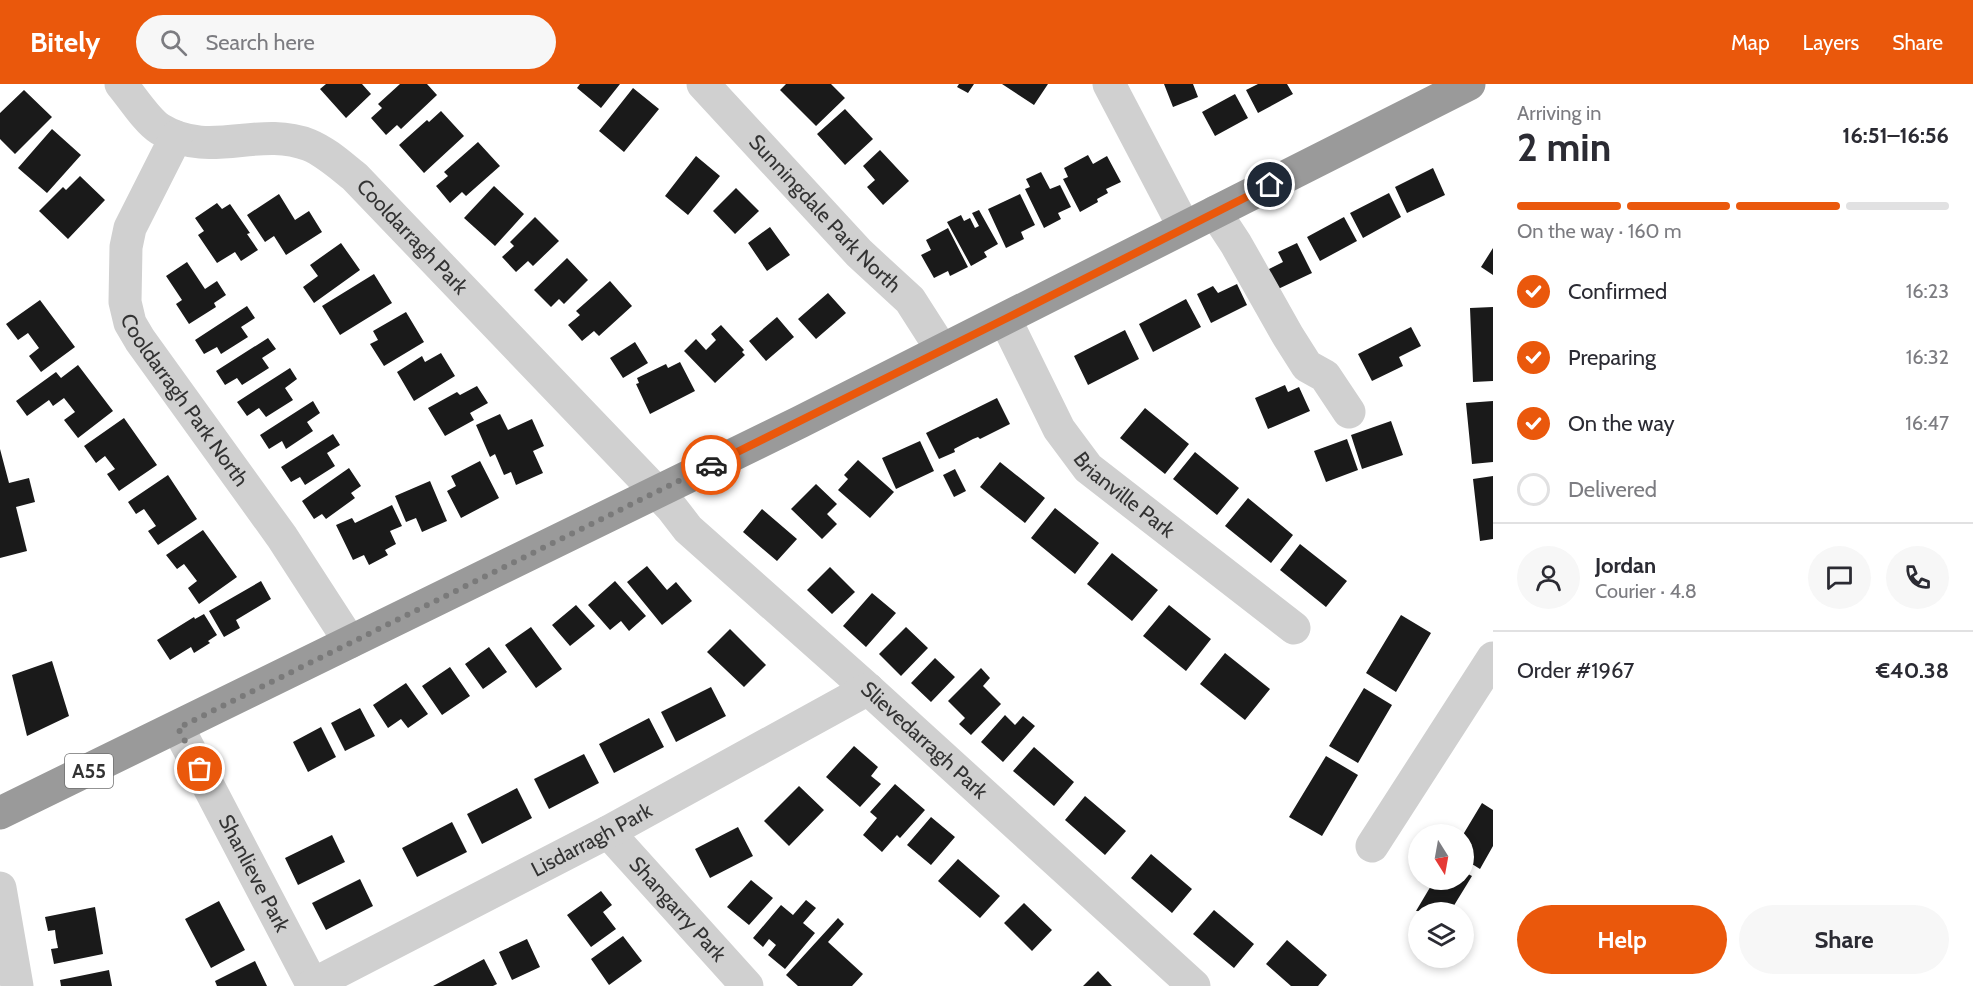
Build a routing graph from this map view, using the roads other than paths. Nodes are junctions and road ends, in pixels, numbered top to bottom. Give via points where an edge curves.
1 (121, 84) edge
2 (703, 84) edge
3 (1109, 84) edge
4 (1468, 84) edge
5 (1428, 93) edge
6 (176, 137) junction
7 (1215, 212) junction
8 (1184, 227) junction
9 (1005, 319) junction
10 (942, 350) junction
11 (1349, 412) dead end
12 (656, 491) junction
13 (1294, 628) dead end
14 (350, 642) junction
15 (1493, 658) edge
16 (868, 689) junction
17 (178, 728) junction
18 (0, 813) edge
19 (608, 832) junction
20 (1372, 846) dead end
21 (0, 888) edge
22 (313, 985) edge
23 (17, 986) edge
24 (747, 986) edge
25 (1194, 986) edge

1 - 6 street, Cooldarragh Park via 158,128
2 - 10 street, Sunningdale Park North via 859,253 910,300
3 - 8 street
4 - 5 highway, A55
5 - 7 highway, A55
6 - 12 street, Cooldarragh Park via 196,144 282,139 310,146 334,160 424,247
6 - 14 street, Cooldarragh Park North via 130,228 125,302 130,323 282,537
7 - 8 highway, A55
7 - 11 street via 1307,366 1325,376
8 - 9 highway, A55
9 - 10 highway, A55
9 - 13 street, Brianville Park via 1059,429 1088,468
10 - 12 highway, A55
12 - 14 highway, A55
12 - 16 street, Slievedarragh Park via 688,529
14 - 17 highway, A55
15 - 20 street
16 - 19 street, Lisdarragh Park
16 - 25 street, Slievedarragh Park
17 - 18 highway, A55
17 - 22 street, Shanlieve Park
19 - 22 street, Lisdarragh Park
19 - 24 street, Shangarry Park
21 - 23 street

